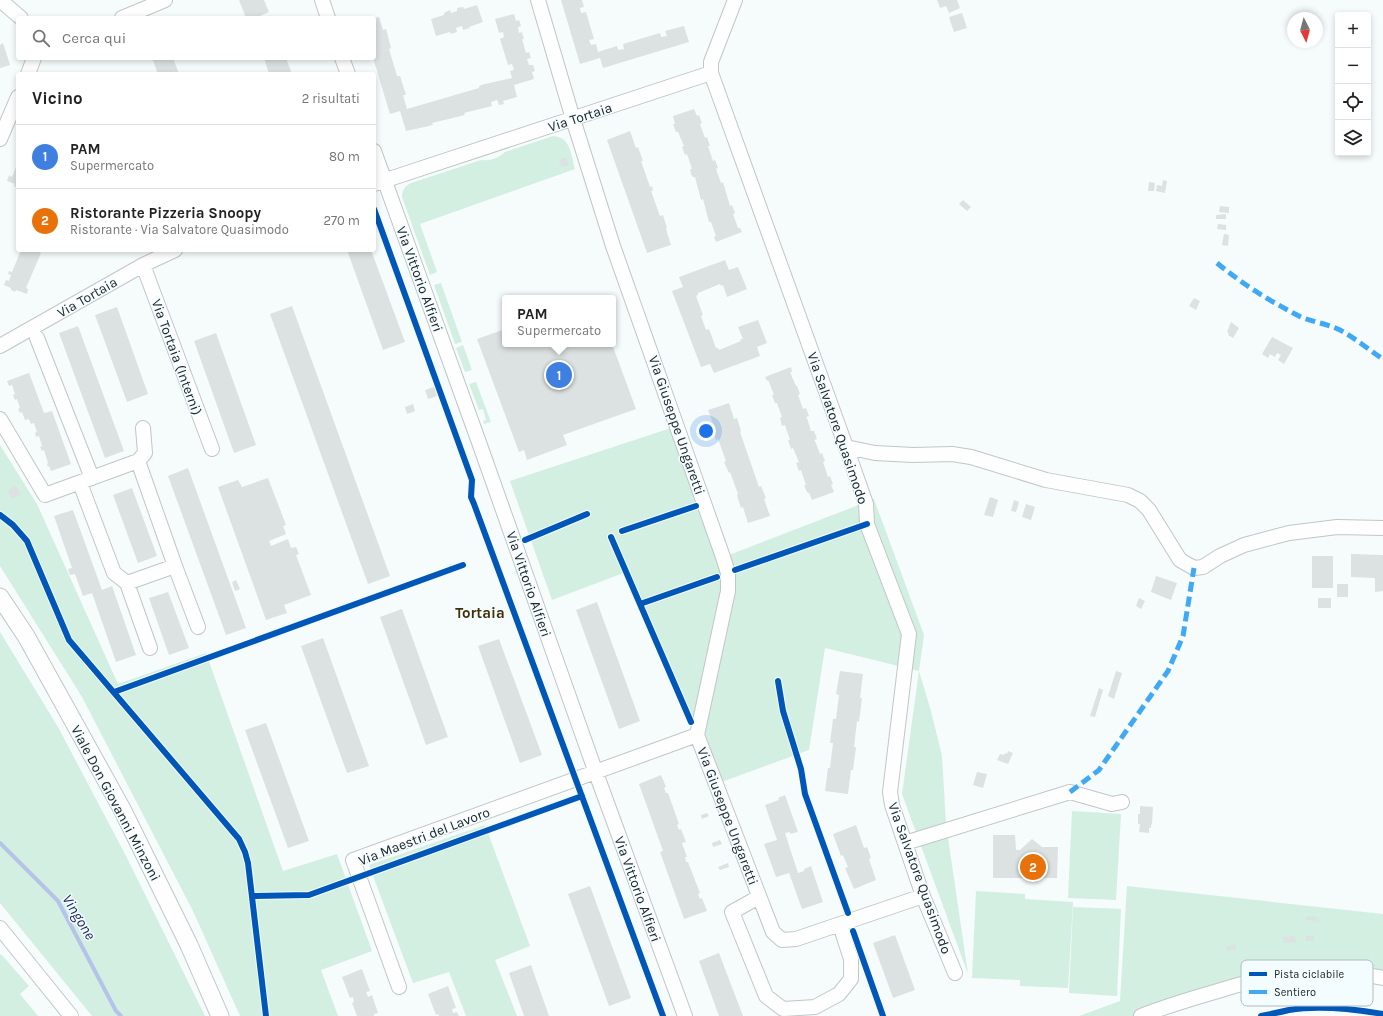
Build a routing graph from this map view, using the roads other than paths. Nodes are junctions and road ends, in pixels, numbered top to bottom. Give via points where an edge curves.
1 (0, 0) edge
2 (165, 0) edge
3 (322, 0) edge
4 (538, 0) edge
5 (735, 0) edge
6 (19, 16) edge
7 (127, 16) edge
8 (327, 16) edge
9 (33, 60) edge
10 (343, 60) edge
11 (29, 72) edge
12 (347, 72) edge
13 (711, 73) junction
14 (16, 101) edge
15 (573, 119) junction
16 (0, 139) edge
17 (376, 163) edge
18 (379, 182) edge
19 (172, 252) edge
20 (143, 265) junction
21 (37, 338) dead end
22 (0, 346) edge
23 (0, 420) edge
24 (143, 428) dead end
25 (846, 446) junction
26 (212, 449) dead end
27 (138, 461) junction
28 (86, 480) junction
29 (1383, 528) edge
30 (175, 566) junction
31 (127, 583) junction
32 (0, 597) edge
33 (198, 627) dead end
34 (150, 648) dead end
35 (697, 735) junction
36 (596, 773) junction
37 (1122, 802) dead end
38 (905, 843) junction
39 (924, 896) junction
40 (759, 898) junction
41 (840, 925) junction
42 (0, 928) edge
43 (954, 973) dead end
44 (1373, 976) edge
45 (1383, 978) edge
46 (1241, 984) edge
47 (399, 987) dead end
48 (71, 1016) edge
49 (220, 1016) edge
50 (685, 1016) edge
51 (1141, 1016) edge

1 - 6 street
2 - 7 street
3 - 8 street
4 - 15 street, Via Giuseppe Ungaretti
5 - 13 street via 711,62
9 - 11 street
10 - 12 street
13 - 15 street, Via Tortaia
13 - 25 street, Via Salvatore Quasimodo
14 - 16 street
15 - 18 street, Via Tortaia
15 - 35 street, Via Giuseppe Ungaretti via 613,246 728,573 728,591
17 - 18 street, Via Vittorio Alfieri
18 - 36 street, Via Vittorio Alfieri via 482,448
19 - 20 street, Via Tortaia
20 - 22 street, Via Tortaia
20 - 26 street, Via Tortaia (Interni)
21 - 28 street
23 - 28 street via 45,495
24 - 27 street via 145,453
25 - 29 street via 875,453 952,454 971,457 1046,480 1128,495 1140,501 1149,510 1180,560 1194,568 1203,567 1244,545 1289,533 1337,527
25 - 38 street, Via Salvatore Quasimodo via 866,504 867,524 909,634 890,792
27 - 28 street
27 - 30 street
28 - 31 street via 114,573
30 - 31 street
30 - 33 street
31 - 34 street
32 - 49 main road, Viale Don Giovanni Minzoni via 26,636 122,809 189,945
35 - 36 street, Via Giuseppe Ungaretti
35 - 40 street, Via Giuseppe Ungaretti
36 - 47 street, Via Maestri del Lavoro via 353,860
36 - 50 street, Via Vittorio Alfieri
37 - 38 street via 1112,804 1070,792
38 - 39 street, Via Salvatore Quasimodo
39 - 41 street, Via Giuseppe Ungaretti
39 - 43 street, Via Salvatore Quasimodo
40 - 41 street, Via Giuseppe Ungaretti via 773,932 782,940 796,939
40 - 41 street, Via Giuseppe Ungaretti via 732,912 766,996 783,1009 815,1007 840,994 851,979 851,959
42 - 48 street
44 - 45 street
46 - 51 street

